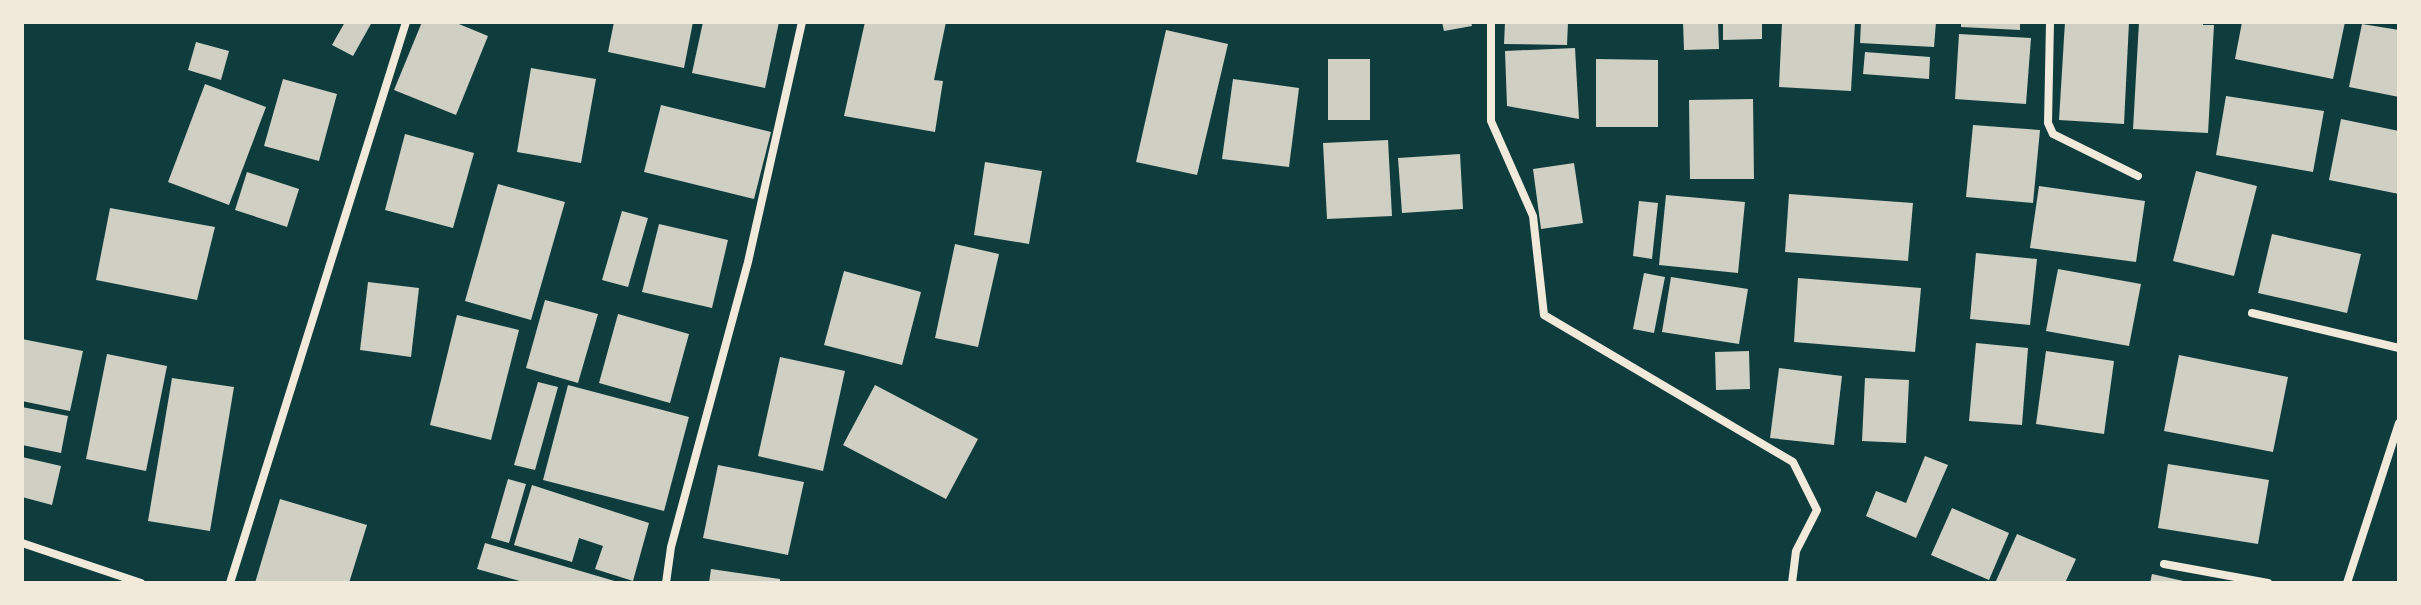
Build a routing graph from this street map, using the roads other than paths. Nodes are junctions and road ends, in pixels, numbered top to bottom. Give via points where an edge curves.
1 (406, 22) edge
2 (802, 22) edge
3 (1491, 22) edge
4 (2050, 22) edge
5 (2138, 176) dead end
6 (2252, 313) dead end
7 (2399, 348) edge
8 (2399, 423) edge
9 (22, 543) edge
10 (2164, 564) dead end
11 (141, 583) edge
12 (230, 583) edge
13 (666, 583) edge
14 (1792, 583) edge
15 (2268, 583) edge
16 (2347, 583) edge

1 - 12 street
2 - 13 street via 748,262 671,547
3 - 14 street via 1491,121 1533,216 1544,315 1793,462 1817,510 1796,551
4 - 5 street via 2048,123 2053,134
6 - 7 street
8 - 16 street
9 - 11 street
10 - 15 street

